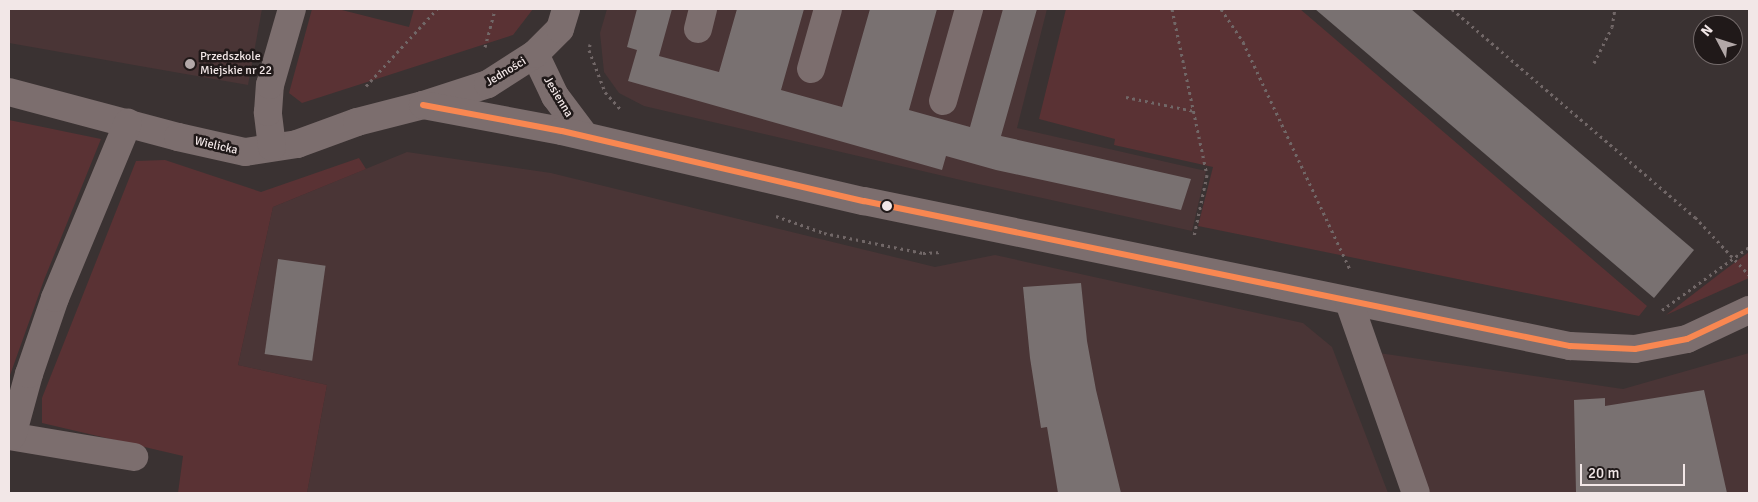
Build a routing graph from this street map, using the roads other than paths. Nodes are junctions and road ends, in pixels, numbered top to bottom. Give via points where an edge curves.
1 (292, 9) edge
2 (566, 9) edge
3 (828, 9) edge
4 (969, 9) edge
5 (535, 54) junction
6 (811, 69) dead end
7 (9, 92) edge
8 (943, 101) dead end
9 (423, 105) junction
10 (128, 123) junction
11 (585, 136) junction
12 (272, 147) junction
13 (1349, 302) junction
14 (1749, 310) edge
15 (10, 436) edge
16 (134, 457) dead end
17 (1416, 493) edge

1 - 12 street via 270,85 268,112
2 - 5 street, Jedności via 560,30
3 - 6 street
4 - 8 street
5 - 9 street, Jedności via 488,84
5 - 11 street, Jesienna via 556,96
7 - 10 street, Wielicka
9 - 11 street, Jesienna
9 - 12 street, Wielicka via 357,122 297,144
10 - 12 street, Wielicka via 245,152
10 - 15 street via 55,298
11 - 13 street, Jesienna via 864,201
13 - 14 street, Jesienna via 1570,346 1635,350 1687,339
13 - 17 street
15 - 16 street

